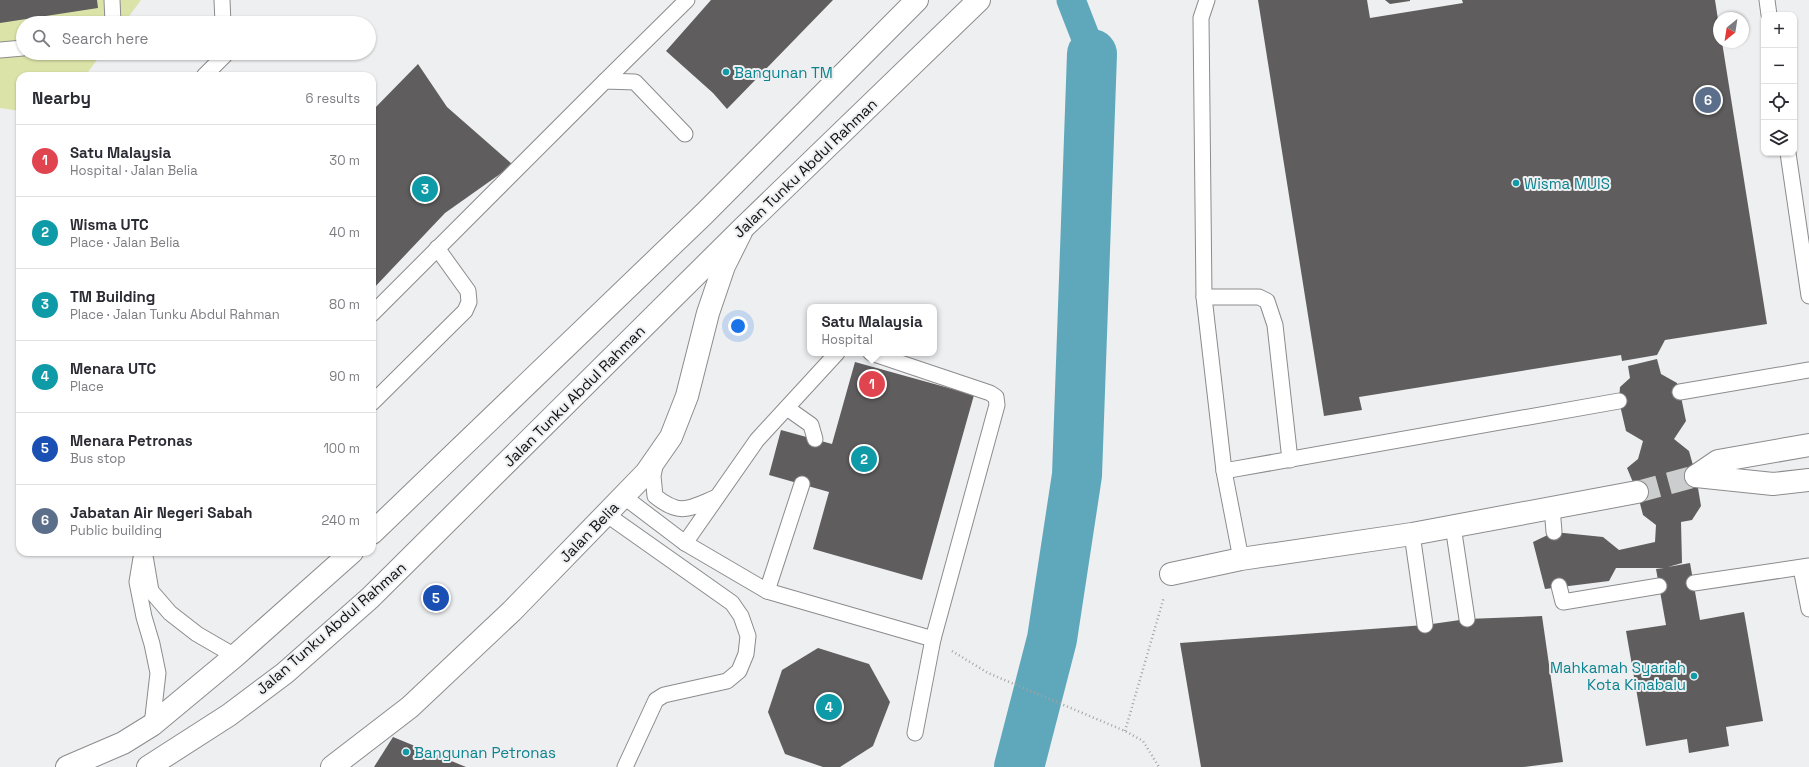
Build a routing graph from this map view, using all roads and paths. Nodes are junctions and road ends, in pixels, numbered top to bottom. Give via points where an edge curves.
1 (112, 0) edge
2 (222, 0) edge
3 (687, 0) edge
4 (917, 0) edge
5 (979, 0) edge
6 (1207, 0) edge
7 (1767, 0) edge
8 (1769, 12) edge
9 (113, 16) edge
10 (223, 16) edge
11 (16, 49) edge
12 (0, 50) edge
13 (220, 60) edge
14 (208, 72) edge
15 (605, 80) junction
16 (685, 134) dead end
17 (1788, 156) edge
18 (744, 227) junction
19 (437, 248) junction
20 (1809, 296) edge
21 (1204, 297) junction
22 (376, 310) edge
23 (834, 356) edge
24 (880, 356) edge
25 (1809, 370) edge
26 (1680, 392) dead end
27 (376, 399) edge
28 (1619, 402) dead end
29 (787, 408) junction
30 (815, 439) dead end
31 (1809, 444) edge
32 (656, 458) junction
33 (1290, 460) junction
34 (1224, 471) junction
35 (1809, 480) edge
36 (802, 484) dead end
37 (1637, 492) tunnel mouth
38 (623, 496) junction
39 (717, 497) junction
40 (1552, 507) junction
41 (606, 514) junction
42 (1453, 526) junction
43 (376, 529) edge
44 (1554, 532) dead end
45 (1412, 534) junction
46 (685, 543) junction
47 (142, 556) edge
48 (144, 556) edge
49 (348, 556) edge
50 (1241, 559) junction
51 (1805, 567) edge
52 (1171, 574) joint
53 (1694, 583) dead end
54 (1560, 586) dead end
55 (1659, 586) dead end
56 (767, 591) junction
57 (1809, 609) edge
58 (1467, 619) dead end
59 (1425, 625) dead end
60 (933, 638) junction
61 (235, 656) junction
62 (974, 664) dead end
63 (152, 725) junction
64 (1125, 731) junction
65 (915, 733) dead end
66 (67, 767) edge
67 (148, 767) edge
68 (332, 767) edge
69 (625, 767) edge
70 (1159, 767) edge

1 - 9 lane
2 - 10 lane
3 - 15 lane
4 - 43 main road via 704,214
5 - 18 main road, Jalan Tunku Abdul Rahman
6 - 21 lane via 1201,18
7 - 8 lane
11 - 12 lane
13 - 14 lane
15 - 16 lane via 635,82
15 - 19 lane
17 - 20 lane
18 - 32 main road, Jalan Belia via 724,266 708,313 687,396 671,437
18 - 67 main road, Jalan Tunku Abdul Rahman via 370,598 285,673 229,715
19 - 22 lane
19 - 27 lane via 468,291 469,302 465,311
21 - 33 lane via 1260,296 1268,301 1275,325
21 - 34 lane
23 - 29 lane
24 - 60 lane via 996,397 997,405
25 - 26 lane
28 - 33 lane
29 - 30 lane via 811,425
29 - 39 lane via 757,440
31 - 35 main road via 1718,461 1696,476 1773,484
32 - 38 main road, Jalan Belia via 646,473
32 - 39 lane via 653,476 655,496 666,504 678,509 690,508
33 - 34 lane
34 - 50 lane
36 - 56 lane
37 - 40 main road
38 - 41 main road, Jalan Belia
38 - 46 lane
39 - 46 lane
40 - 42 main road
40 - 44 lane
41 - 68 main road, Jalan Belia via 512,611 410,706
41 - 69 lane via 732,603 741,616 748,636 746,654 739,671 727,681 664,695 656,700
42 - 45 main road
42 - 58 lane
45 - 50 main road
45 - 59 lane
46 - 56 lane
47 - 63 lane via 137,582 158,673
48 - 61 lane via 151,591 170,613 197,634
49 - 61 main road
50 - 52 main road
51 - 53 lane
51 - 57 lane
52 - 64 path
54 - 55 lane via 1562,602
56 - 60 lane
60 - 65 lane
61 - 63 main road
62 - 64 path via 988,673
63 - 66 main road via 123,743
64 - 70 path via 1143,741

